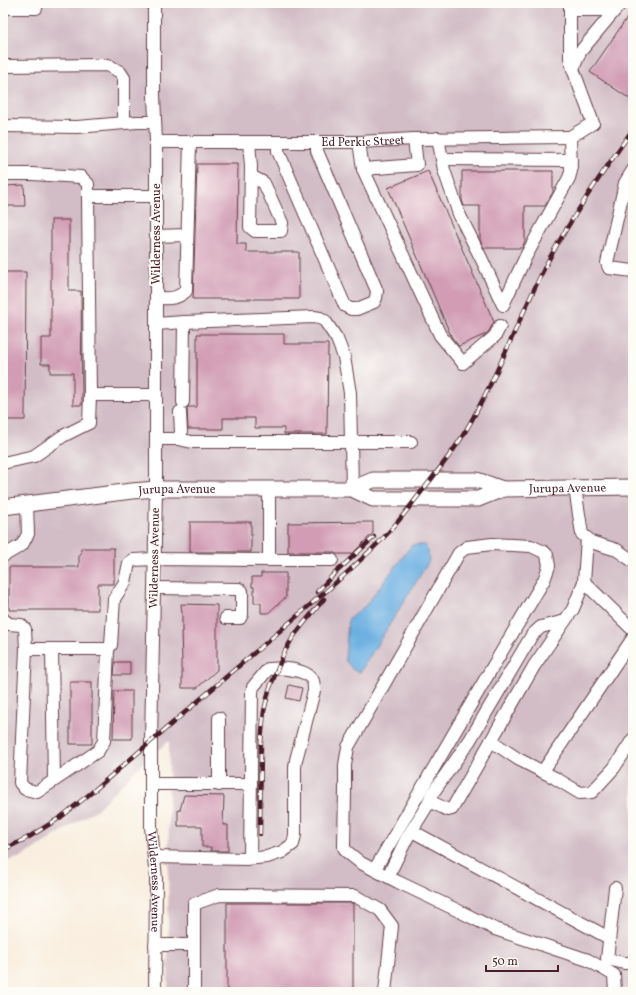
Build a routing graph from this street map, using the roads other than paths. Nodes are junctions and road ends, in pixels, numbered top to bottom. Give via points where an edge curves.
1 (36, 3) edge
2 (154, 3) edge
3 (570, 6) edge
4 (618, 6) edge
5 (3, 8) edge
6 (3, 66) edge
7 (573, 69) junction
8 (155, 122) junction
9 (124, 123) junction
10 (3, 126) edge
11 (570, 137) junction
12 (438, 138) junction
13 (414, 139) junction
14 (156, 142) junction
15 (190, 142) junction
16 (249, 142) junction
17 (278, 142) junction
18 (317, 142) junction
19 (359, 142) junction
20 (442, 159) junction
21 (571, 160) junction
22 (363, 169) junction
23 (633, 170) edge
24 (3, 174) edge
25 (251, 176) junction
26 (88, 196) junction
27 (156, 196) junction
28 (187, 235) junction
29 (156, 236) junction
30 (633, 271) edge
31 (156, 298) junction
32 (184, 322) junction
33 (156, 324) junction
34 (500, 326) dead end
35 (90, 395) junction
36 (156, 395) junction
37 (156, 439) junction
38 (178, 439) junction
39 (351, 442) junction
40 (411, 442) dead end
41 (3, 463) edge
42 (633, 487) edge
43 (575, 488) junction
44 (156, 489) junction
45 (269, 489) junction
46 (352, 489) junction
47 (27, 504) junction
48 (3, 507) edge
49 (587, 538) junction
50 (3, 556) edge
51 (154, 559) junction
52 (269, 560) junction
53 (332, 560) dead end
54 (633, 561) edge
55 (584, 582) junction
56 (154, 588) junction
57 (226, 618) dead end
58 (3, 619) edge
59 (565, 621) junction
60 (633, 630) edge
61 (633, 638) edge
62 (26, 649) junction
63 (52, 649) junction
64 (108, 649) junction
65 (219, 718) dead end
66 (633, 739) edge
67 (492, 741) junction
68 (543, 772) junction
69 (54, 780) junction
70 (151, 784) junction
71 (251, 784) junction
72 (219, 785) junction
73 (430, 801) junction
74 (412, 831) junction
75 (154, 857) junction
76 (250, 858) junction
77 (375, 869) junction
78 (388, 876) junction
79 (615, 888) dead end
80 (609, 938) junction
81 (155, 945) junction
82 (194, 945) junction
83 (633, 963) edge
84 (155, 992) edge
85 (193, 992) edge
86 (385, 992) edge
87 (615, 992) edge

1 - 5 street via 36,8
2 - 8 street, Wilderness Avenue
3 - 4 street
3 - 7 street via 570,58
4 - 7 street via 580,52
6 - 9 street via 108,65 120,72 124,78
7 - 11 street via 593,123
8 - 9 street
8 - 14 street, Wilderness Avenue
9 - 10 street
11 - 12 street, Ed Perkic Street
11 - 21 street
12 - 13 street, Ed Perkic Street
12 - 20 street
13 - 19 street, Ed Perkic Street
13 - 22 street via 417,165
14 - 15 street, Ed Perkic Street
14 - 27 street, Wilderness Avenue
15 - 16 street, Ed Perkic Street
15 - 28 street
16 - 17 street, Ed Perkic Street
16 - 25 street
17 - 18 street, Ed Perkic Street
17 - 18 street via 278,151 345,306 357,309 374,302 377,290 317,151
18 - 19 street, Ed Perkic Street
19 - 22 street
20 - 21 street
20 - 21 street via 459,214 503,305 526,256 569,178
22 - 34 street via 440,335 464,363 495,336
23 - 30 street via 625,183 607,263 609,268
24 - 26 street via 81,177 88,184
25 - 25 street via 250,227 255,231 281,231 282,223 264,183
26 - 27 street
26 - 35 street
27 - 29 street, Wilderness Avenue
28 - 29 street
28 - 31 street via 186,291 173,298
29 - 31 street, Wilderness Avenue
31 - 33 street, Wilderness Avenue
32 - 33 street
32 - 38 street via 181,433
32 - 39 street via 314,316 325,321 344,356 350,393
33 - 36 street, Wilderness Avenue
35 - 36 street
35 - 41 street via 89,423 63,436 34,456
36 - 37 street, Wilderness Avenue
37 - 38 street
37 - 44 street, Wilderness Avenue
38 - 39 street via 192,442
39 - 40 street
39 - 46 street
42 - 43 main road, Jurupa Avenue
43 - 46 main road, Jurupa Avenue via 503,489 478,499 373,499
43 - 49 street via 582,534
44 - 45 main road, Jurupa Avenue
44 - 47 main road, Jurupa Avenue
44 - 51 street, Wilderness Avenue
45 - 46 main road, Jurupa Avenue
45 - 52 street
47 - 48 main road, Jurupa Avenue
47 - 50 street via 28,534 22,545
49 - 54 street via 591,542 618,550
49 - 55 street
51 - 52 street
51 - 56 street, Wilderness Avenue
51 - 64 street via 132,560 129,563 125,582 114,599 111,645
52 - 53 street
55 - 59 street
55 - 60 street
56 - 57 street via 239,589 242,591 242,614 240,618
56 - 70 street, Wilderness Avenue
58 - 62 street via 9,624 25,628
59 - 67 street via 534,666
59 - 73 street via 541,627 532,635 470,740 432,794
61 - 68 street
62 - 63 street
62 - 69 street via 20,783 25,789 36,792
63 - 64 street
63 - 69 street
64 - 69 street via 104,741 98,751
65 - 72 street
66 - 68 street via 614,768 592,792 580,793
67 - 68 street
67 - 73 street via 452,809 448,810
70 - 72 street
70 - 75 street, Wilderness Avenue
71 - 72 street
71 - 76 street
71 - 76 street via 253,687 268,670 277,668 308,674 314,682 314,691 295,767 296,835 293,844 282,852
73 - 74 street
74 - 78 street
74 - 80 street
75 - 76 street
75 - 81 street, Wilderness Avenue
77 - 77 street via 361,863 346,851 344,846 345,765 348,747 459,552 467,547 492,544 531,546 544,552 549,566 544,580
77 - 78 street
78 - 87 street via 494,929 588,960 614,974
79 - 80 street
80 - 83 street via 607,959
81 - 82 street
81 - 84 street, Wilderness Avenue
82 - 85 street
82 - 86 street via 194,904 219,896 355,896 380,910 392,926

